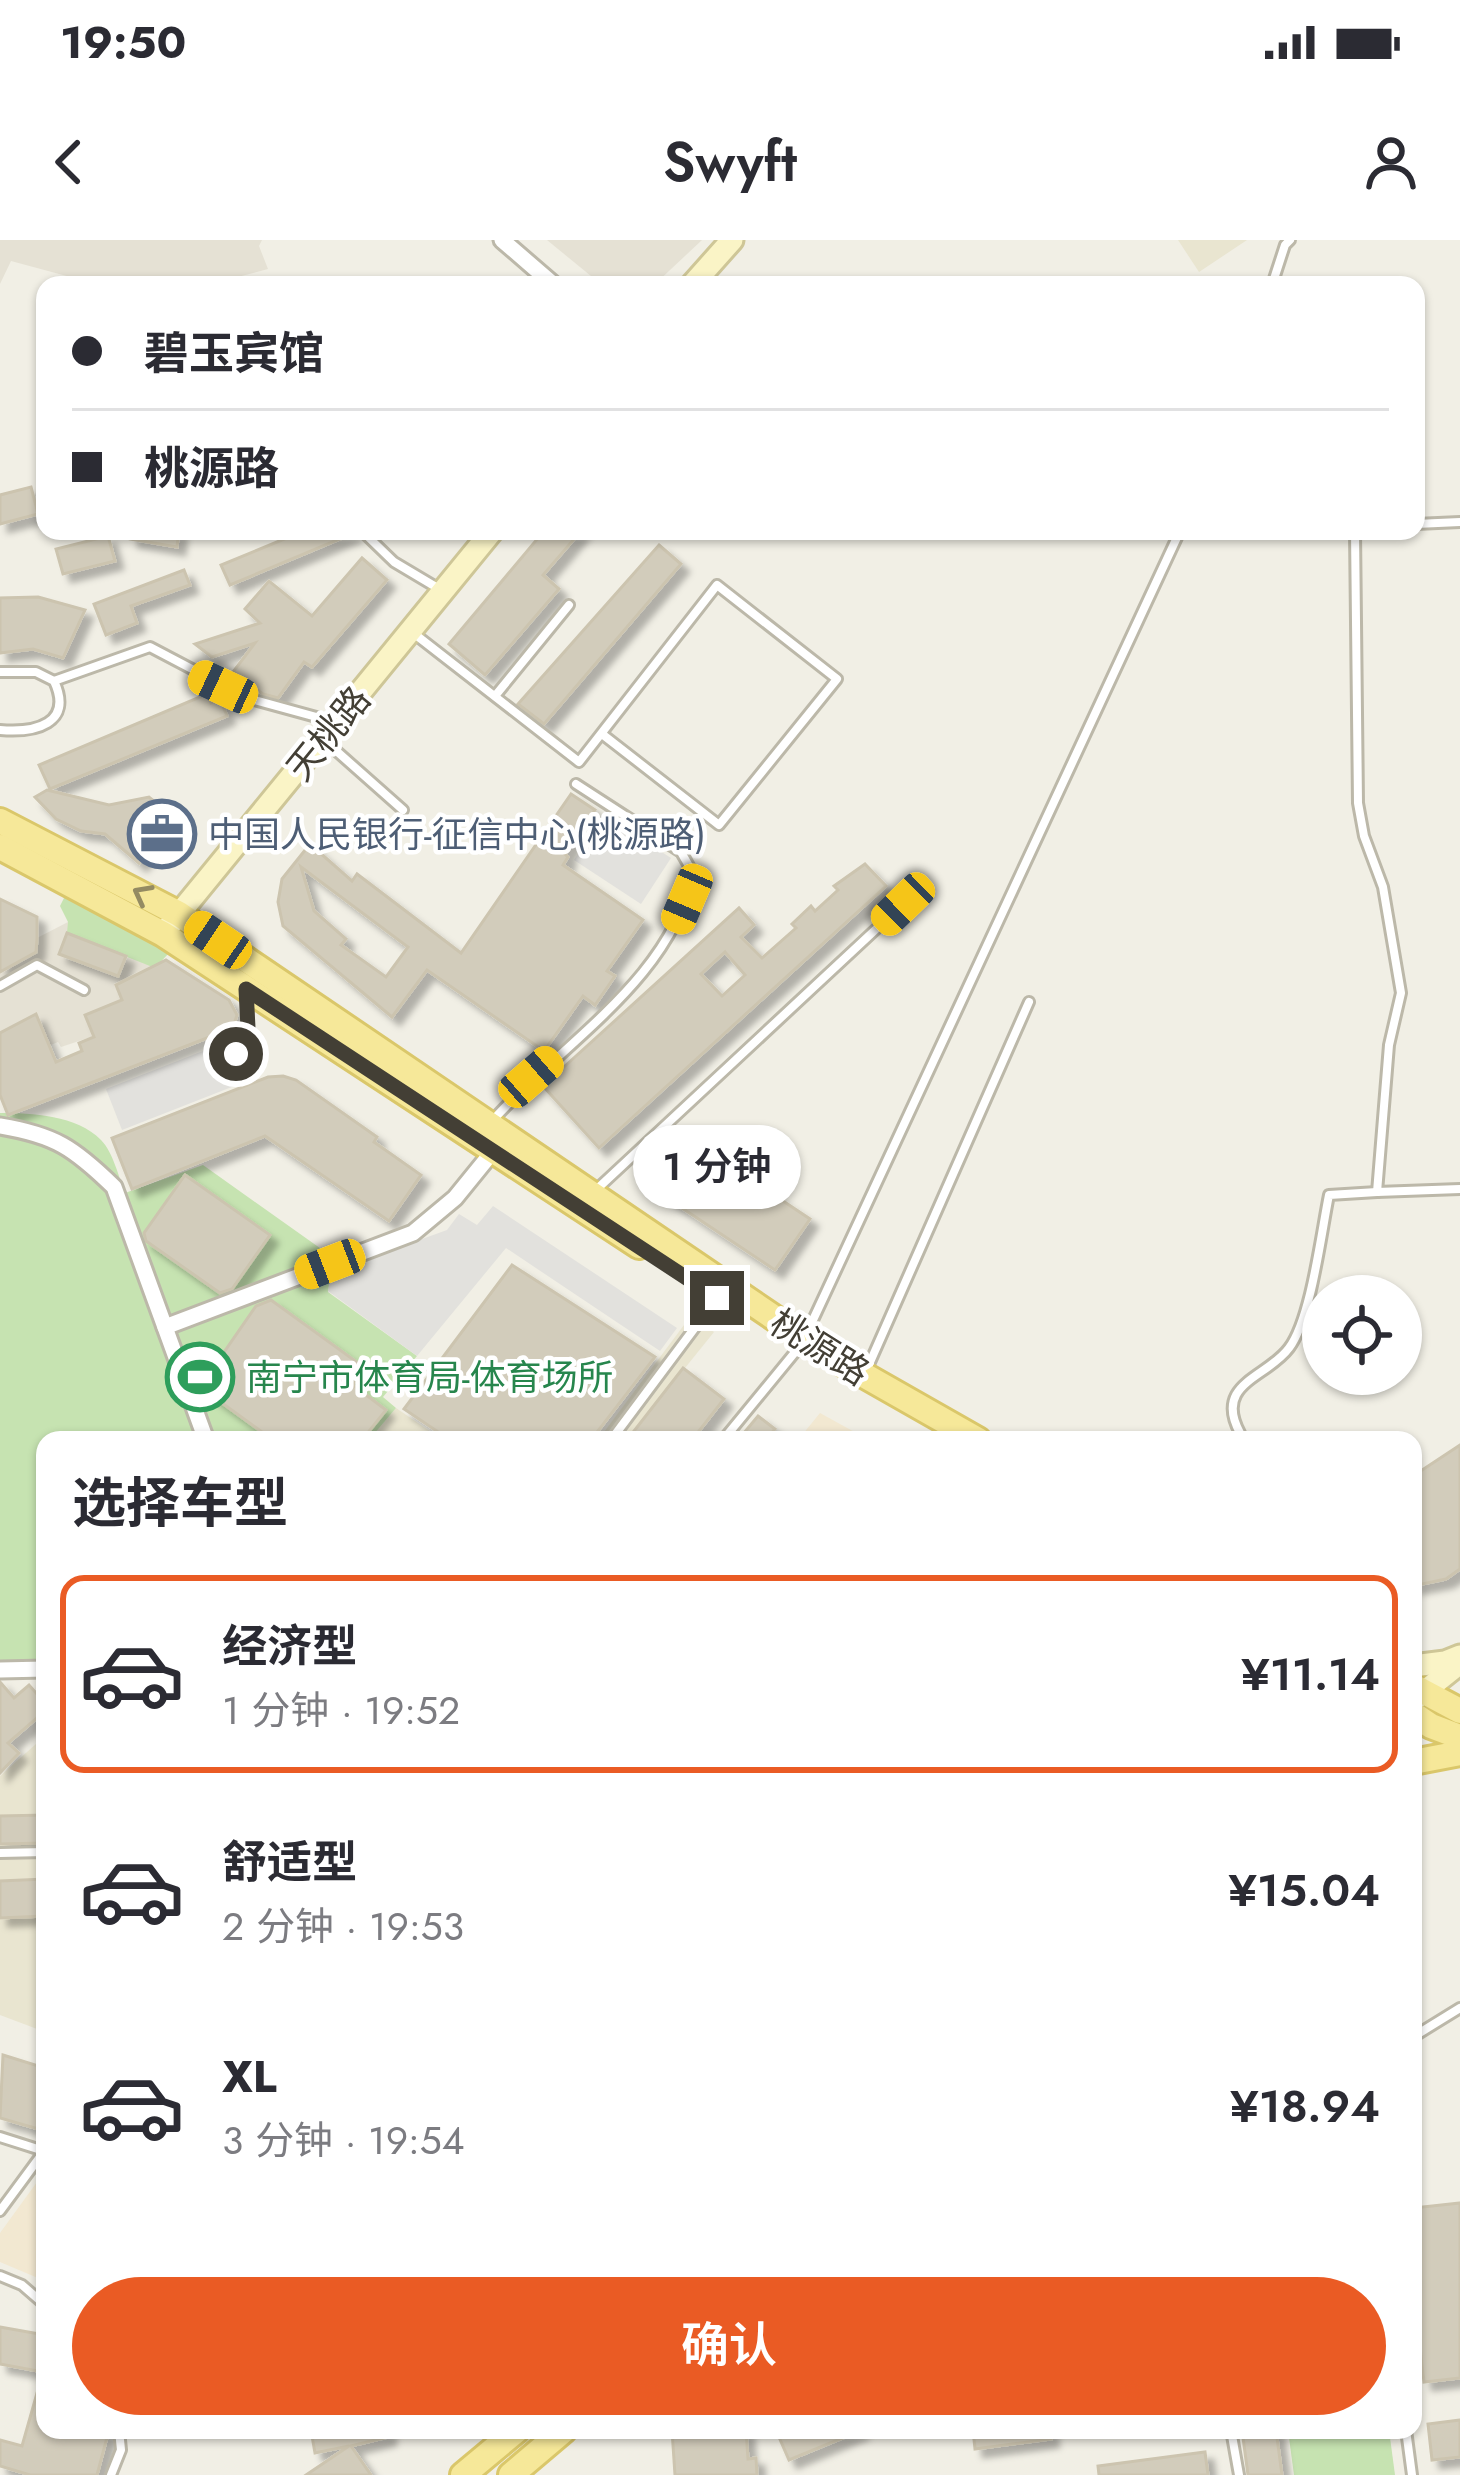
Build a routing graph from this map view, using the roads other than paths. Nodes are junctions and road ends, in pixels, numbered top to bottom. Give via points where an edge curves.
1 (502, 240) edge
2 (732, 240) edge
3 (1290, 240) edge
4 (544, 276) edge
5 (700, 276) edge
6 (1276, 276) edge
7 (1460, 522) edge
8 (1425, 524) edge
9 (371, 540) edge
10 (485, 540) edge
11 (1176, 540) edge
12 (1355, 540) edge
13 (443, 590) junction
14 (569, 605) dead end
15 (410, 631) junction
16 (0, 673) edge
17 (54, 681) junction
18 (495, 696) junction
19 (0, 730) edge
20 (330, 731) junction
21 (602, 734) junction
22 (576, 784) dead end
23 (403, 809) dead end
24 (0, 821) edge
25 (0, 847) edge
26 (903, 904) dead end
27 (171, 924) junction
28 (0, 986) edge
29 (246, 989) junction
30 (83, 990) dead end
31 (1029, 1002) dead end
32 (236, 1054) dead end
33 (0, 1126) edge
34 (491, 1137) junction
35 (1460, 1189) edge
36 (1377, 1192) junction
37 (591, 1194) junction
38 (717, 1298) junction
39 (165, 1327) junction
40 (800, 1345) junction
41 (864, 1376) junction
42 (203, 1431) edge
43 (618, 1431) edge
44 (730, 1431) edge
45 (930, 1431) edge
46 (962, 1431) edge
47 (1239, 1431) edge
48 (1460, 1659) edge
49 (1422, 1665) edge
50 (0, 1670) edge
51 (36, 1670) edge
52 (1422, 1704) edge
53 (1456, 1704) edge
54 (1422, 1708) edge
55 (1422, 1712) edge
56 (1460, 1737) edge
57 (1460, 1753) edge
58 (1422, 1760) edge
59 (36, 1852) edge
60 (0, 1853) edge
61 (1460, 2008) edge
62 (1422, 2031) edge
63 (0, 2137) edge
64 (36, 2148) edge
65 (36, 2162) edge
66 (0, 2211) edge
67 (0, 2276) edge
68 (36, 2297) edge
69 (120, 2439) edge
70 (502, 2439) edge
71 (553, 2439) edge
72 (1233, 2439) edge
73 (1407, 2439) edge
74 (111, 2475) edge
75 (463, 2475) edge
76 (511, 2475) edge
77 (1239, 2475) edge
78 (1412, 2475) edge

1 - 4 street
2 - 5 main road
3 - 6 lane
7 - 8 lane
9 - 13 lane
10 - 13 main road, 天桃路
11 - 40 lane
12 - 36 lane via 1358,803 1401,993
13 - 15 main road, 天桃路
14 - 18 lane
15 - 18 lane
15 - 20 main road, 天桃路
16 - 17 lane via 36,672
17 - 19 lane via 62,696 45,725
17 - 20 lane via 150,647
18 - 21 lane via 579,762
20 - 23 lane
20 - 27 main road, 天桃路
21 - 21 lane via 717,585 837,679 719,825
22 - 34 lane via 681,852 693,873 687,899 640,975 531,1077
27 -> 24 main road, 桃源路
25 - 27 main road, 桃源路
26 - 37 lane
27 - 29 main road, 桃源路
27 - 34 main road, 桃源路
28 - 30 lane via 37,965
29 - 32 lane via 248,1028
29 - 34 main road, 桃源路
31 - 41 lane
33 - 39 street via 44,1133 114,1187
34 - 37 main road, 桃源路
34 - 38 main road, 桃源路
34 - 39 street via 455,1198 413,1233
35 - 36 lane
36 - 47 lane via 1329,1196 1301,1322 1288,1350 1236,1394
37 - 40 main road, 桃源路
38 - 40 main road, 桃源路
38 - 43 lane
39 - 42 street
40 - 41 main road, 桃源路
40 - 44 lane
40 - 45 main road, 桃源路
41 - 46 main road, 桃源路
48 - 49 main road
48 - 52 main road
50 - 51 street
53 - 54 main road
55 - 56 main road
57 - 58 main road
59 - 60 lane
61 - 62 lane
63 - 64 lane
65 - 66 lane
67 - 68 lane
69 - 74 lane
70 - 75 main road
71 - 76 main road
72 - 77 lane
73 - 78 lane

